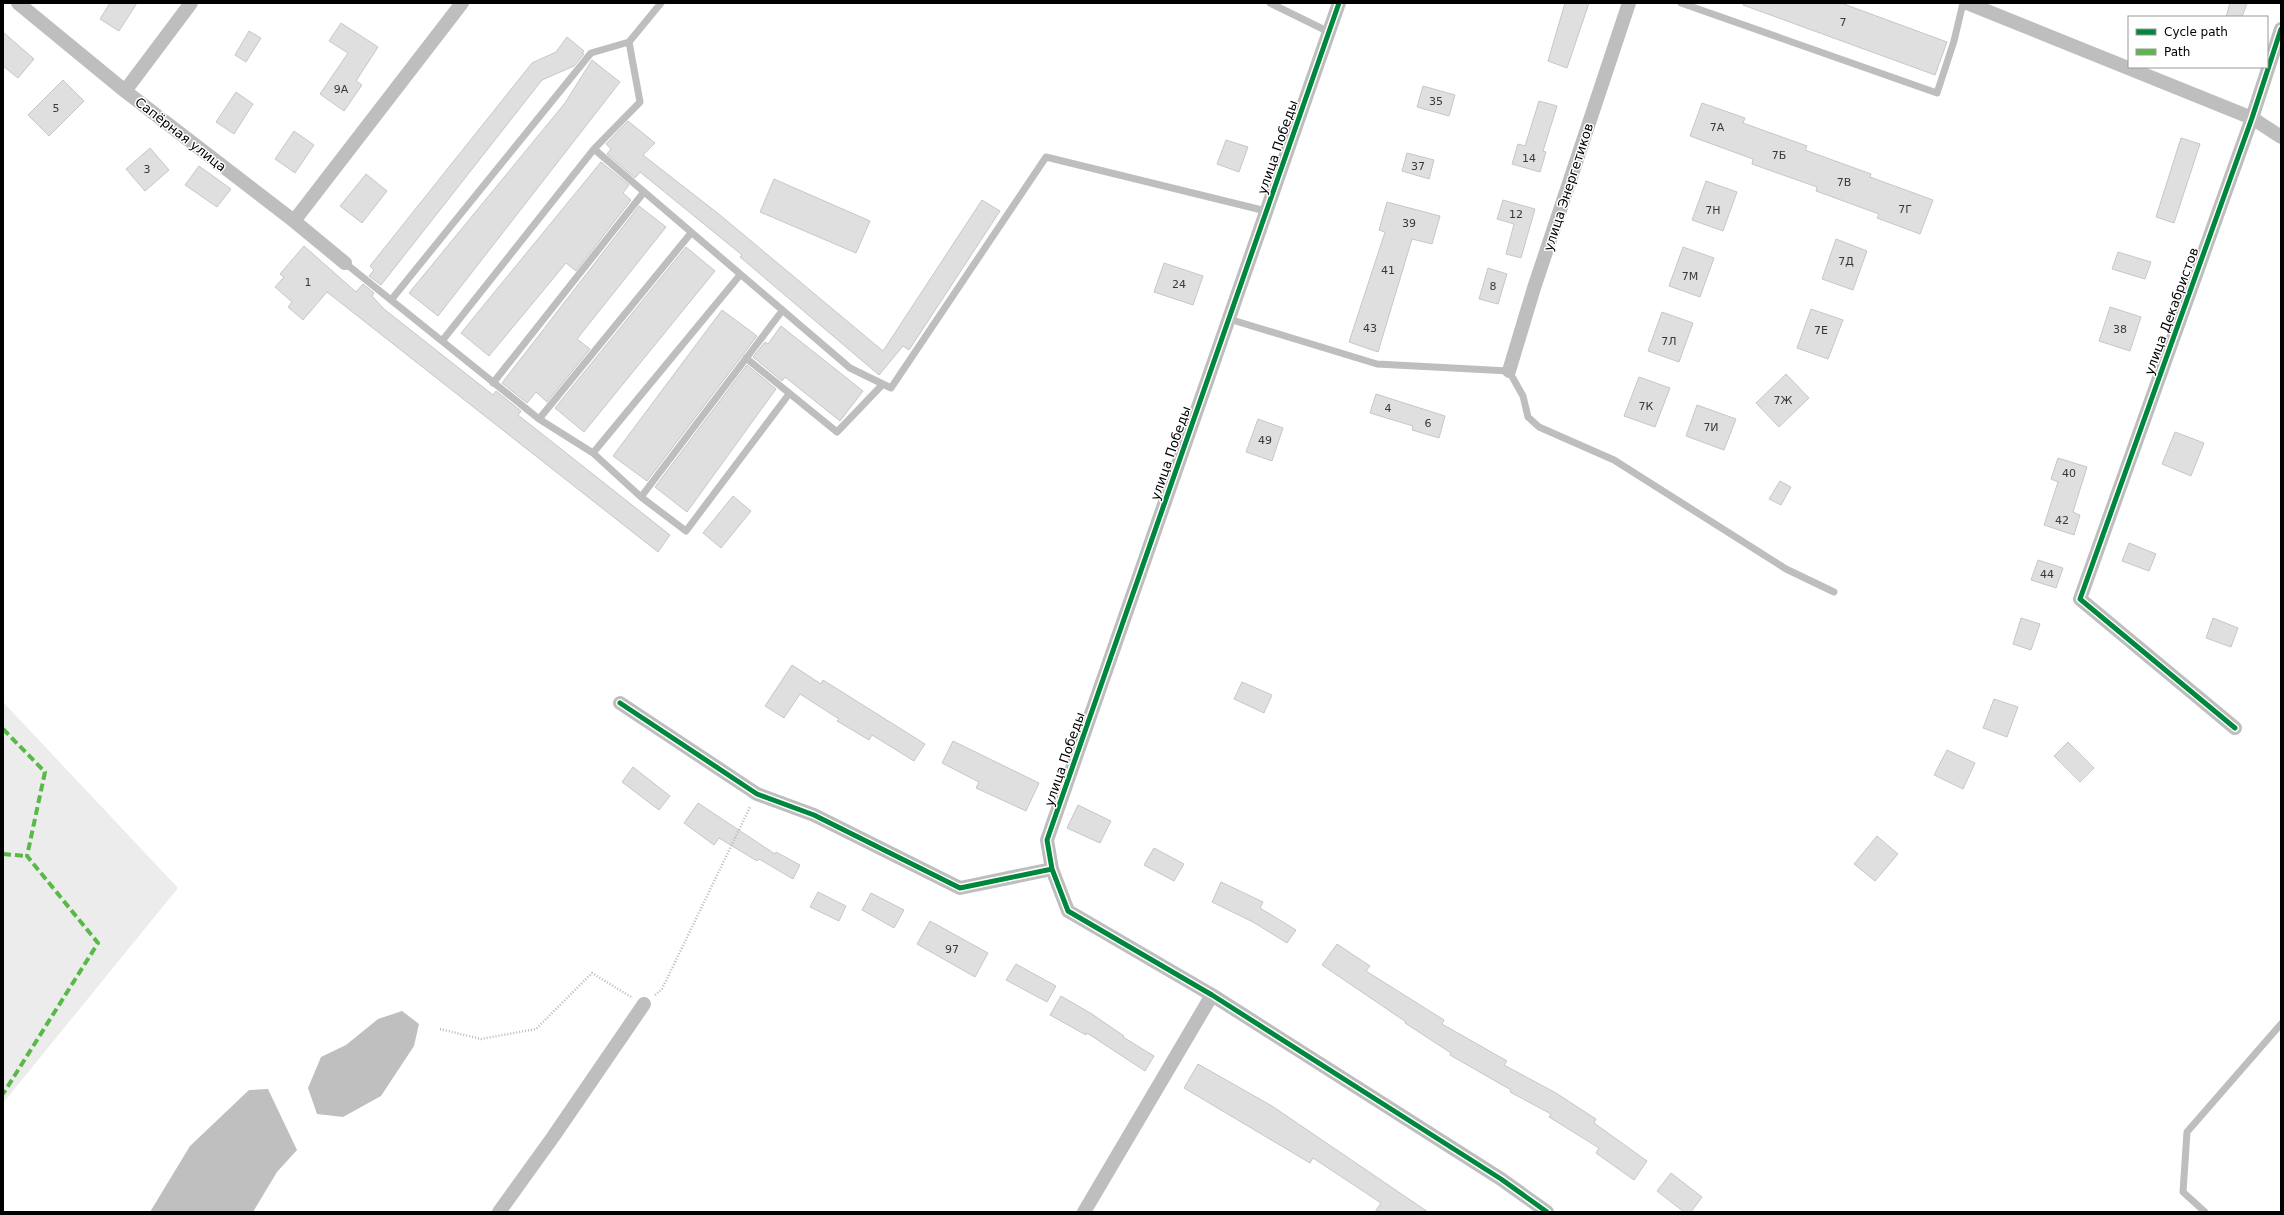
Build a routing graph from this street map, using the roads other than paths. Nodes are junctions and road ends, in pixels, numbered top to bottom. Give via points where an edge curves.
1 (18, 3) edge
2 (191, 3) edge
3 (462, 3) edge
4 (661, 3) edge
5 (1270, 3) edge
6 (1339, 3) edge
7 (1629, 3) edge
8 (1681, 3) edge
9 (1963, 3) edge
10 (1967, 3) edge
11 (2281, 29) edge
12 (1329, 32) junction
13 (629, 42) junction
14 (2128, 68) edge
15 (2128, 68) edge
16 (125, 91) junction
17 (2252, 118) junction
18 (2281, 137) edge
19 (594, 149) junction
20 (644, 192) junction
21 (1266, 211) junction
22 (294, 221) junction
23 (691, 233) junction
24 (345, 263) joint
25 (740, 275) junction
26 (391, 300) junction
27 (782, 311) junction
28 (1229, 318) junction
29 (442, 341) junction
30 (746, 358) junction
31 (1509, 371) junction
32 (493, 383) junction
33 (883, 384) junction
34 (789, 394) junction
35 (538, 420) junction
36 (593, 453) junction
37 (641, 497) junction
38 (1834, 592) dead end
39 (620, 703) dead end
40 (2235, 728) dead end
41 (1052, 869) junction
42 (1212, 995) junction
43 (644, 1004) road end
44 (2281, 1024) edge
45 (499, 1212) edge
46 (1084, 1212) edge
47 (1547, 1212) edge
48 (2205, 1212) edge

1 - 16 street, Сапёрная улица
2 - 16 street
3 - 22 street
4 - 13 lane
5 - 12 lane
6 - 12 street, улица Победы
7 - 31 street, улица Энергетиков via 1536,281
8 - 9 lane via 1936,93 1954,41
10 - 15 street
11 - 17 street, улица Декабристов
12 - 21 street, улица Победы
13 - 19 lane via 640,102
13 - 26 lane via 591,53
14 - 17 street
16 - 22 street, Сапёрная улица
17 - 18 street
17 - 40 street, улица Декабристов via 2080,599
19 - 20 lane
19 - 29 lane
20 - 23 lane
20 - 32 lane
21 - 28 street, улица Победы
21 - 33 lane via 1046,157 891,388
22 - 24 street, Сапёрная улица
23 - 25 lane
23 - 35 lane
24 - 26 lane
25 - 27 lane
25 - 36 lane
26 - 29 lane
27 - 30 lane
27 - 33 lane via 850,368
28 - 31 lane via 1377,364
28 - 41 street, улица Победы via 1047,840
29 - 32 lane
30 - 34 lane
30 - 37 lane
31 - 38 lane via 1523,396 1528,417 1539,427 1614,460 1786,569
32 - 35 lane
33 - 34 lane via 837,432
34 - 37 lane via 686,531
35 - 36 lane
36 - 37 lane
39 - 41 street via 757,794 814,815 960,888
41 - 42 street, улица Победы via 1068,911
42 - 46 street
42 - 47 street via 1501,1179
43 - 45 street
44 - 48 lane via 2187,1132 2183,1192

